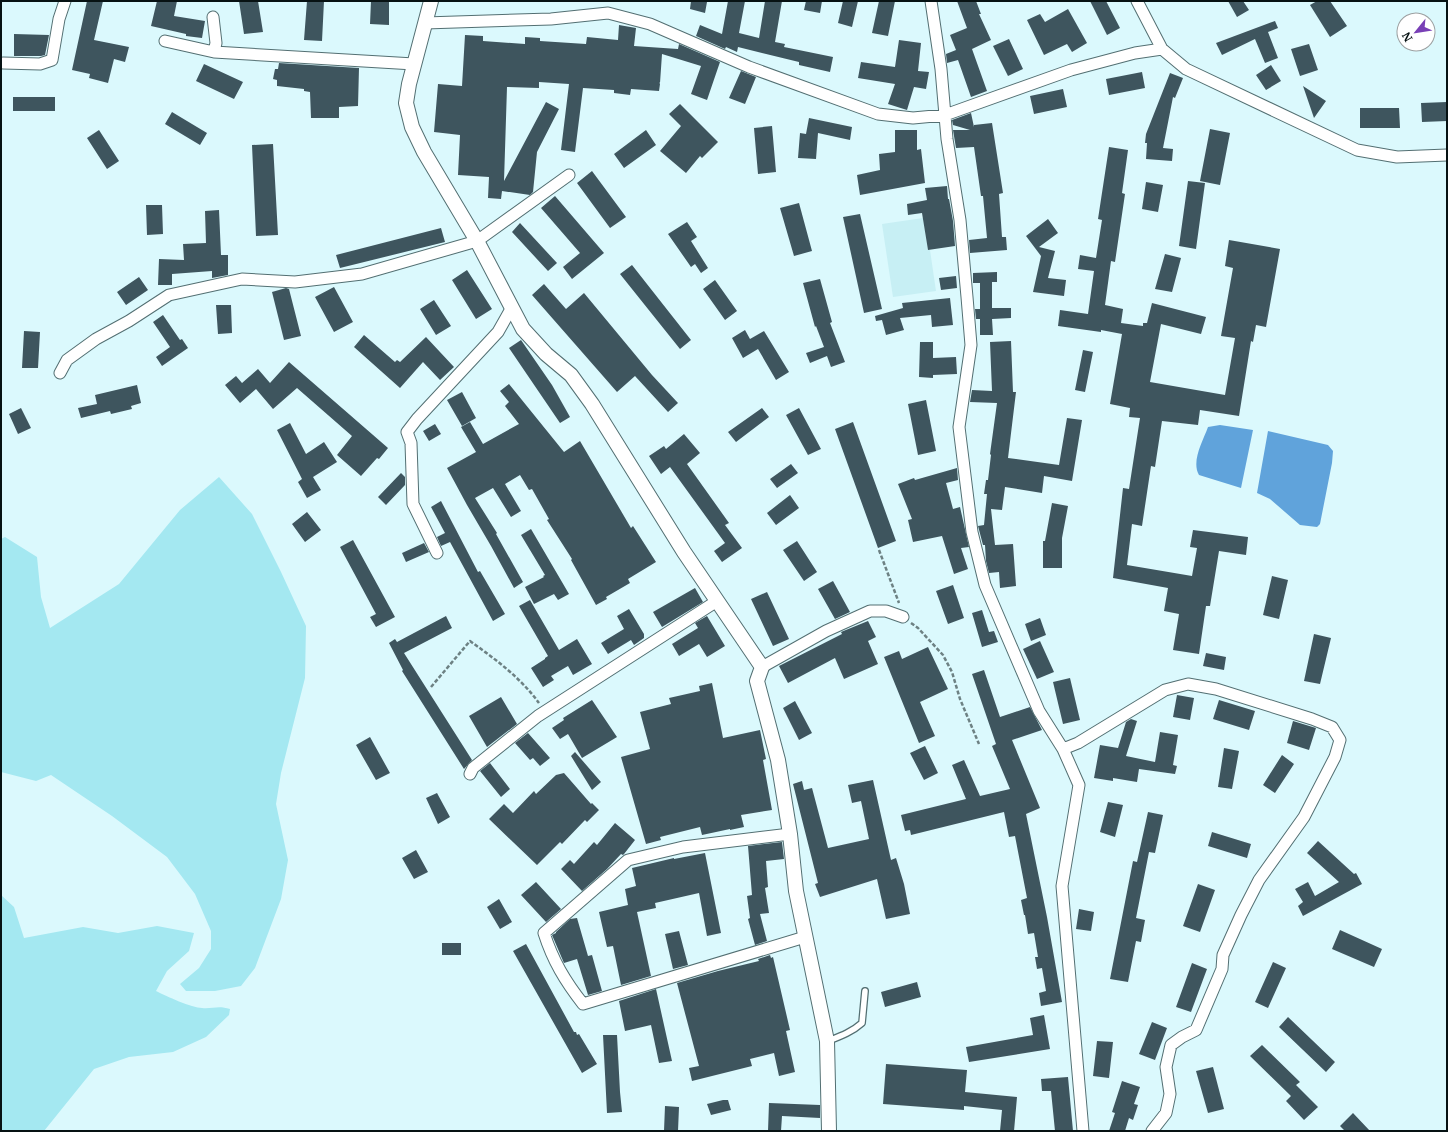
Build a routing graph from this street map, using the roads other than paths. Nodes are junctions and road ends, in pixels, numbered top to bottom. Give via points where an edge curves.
1 (65, 1) edge
2 (431, 1) edge
3 (931, 1) edge
4 (1137, 1) edge
5 (213, 17) dead end
6 (425, 23) junction
7 (165, 40) dead end
8 (1162, 49) junction
9 (214, 52) junction
10 (3, 63) dead end
11 (414, 64) junction
12 (945, 115) junction
13 (1447, 155) edge
14 (569, 175) dead end
15 (477, 241) junction
16 (511, 309) junction
17 (60, 373) dead end
18 (437, 553) dead end
19 (717, 601) junction
20 (903, 617) road end
21 (762, 667) junction
22 (1063, 749) junction
23 (470, 774) dead end
24 (790, 834) junction
25 (806, 937) junction
26 (865, 991) dead end
27 (828, 1041) junction
28 (829, 1131) edge
29 (1083, 1131) edge
30 (1152, 1131) edge

1 - 10 street via 52,60 40,64
2 - 6 street
3 - 12 street
4 - 8 street
5 - 9 street via 216,43
6 - 11 street
6 - 12 street via 551,19 608,13 650,24 749,67 878,114 913,118
7 - 9 street
8 - 12 street via 1135,53 1071,70
8 - 13 street via 1186,69 1357,150 1397,157
9 - 11 street
11 - 15 street via 406,103 412,127
12 - 22 street via 960,220 970,345 959,427 972,532 985,585 1039,711
14 - 15 street
15 - 16 street
15 - 17 street via 362,274 295,282 242,279 170,295 96,339 67,360
16 - 18 street via 498,332 407,432 410,444 412,504
16 - 19 street via 523,329 546,354 571,375 592,404
19 - 21 street
19 - 23 street via 545,711 474,768
20 - 21 street via 886,611 870,611 826,630
21 - 24 street via 757,681 778,760
22 - 29 street via 1079,785 1062,886
22 - 30 street via 1078,743 1165,690 1188,684 1216,689 1312,719 1332,727 1340,740 1304,817 1259,880 1241,915 1196,1030 1171,1044 1166,1067 1170,1094 1166,1113
24 - 25 street via 796,891
24 - 25 street via 683,847 628,860 544,933 551,954 568,986 584,1004
25 - 27 street
26 - 27 lane via 862,1023 843,1036
27 - 28 street

